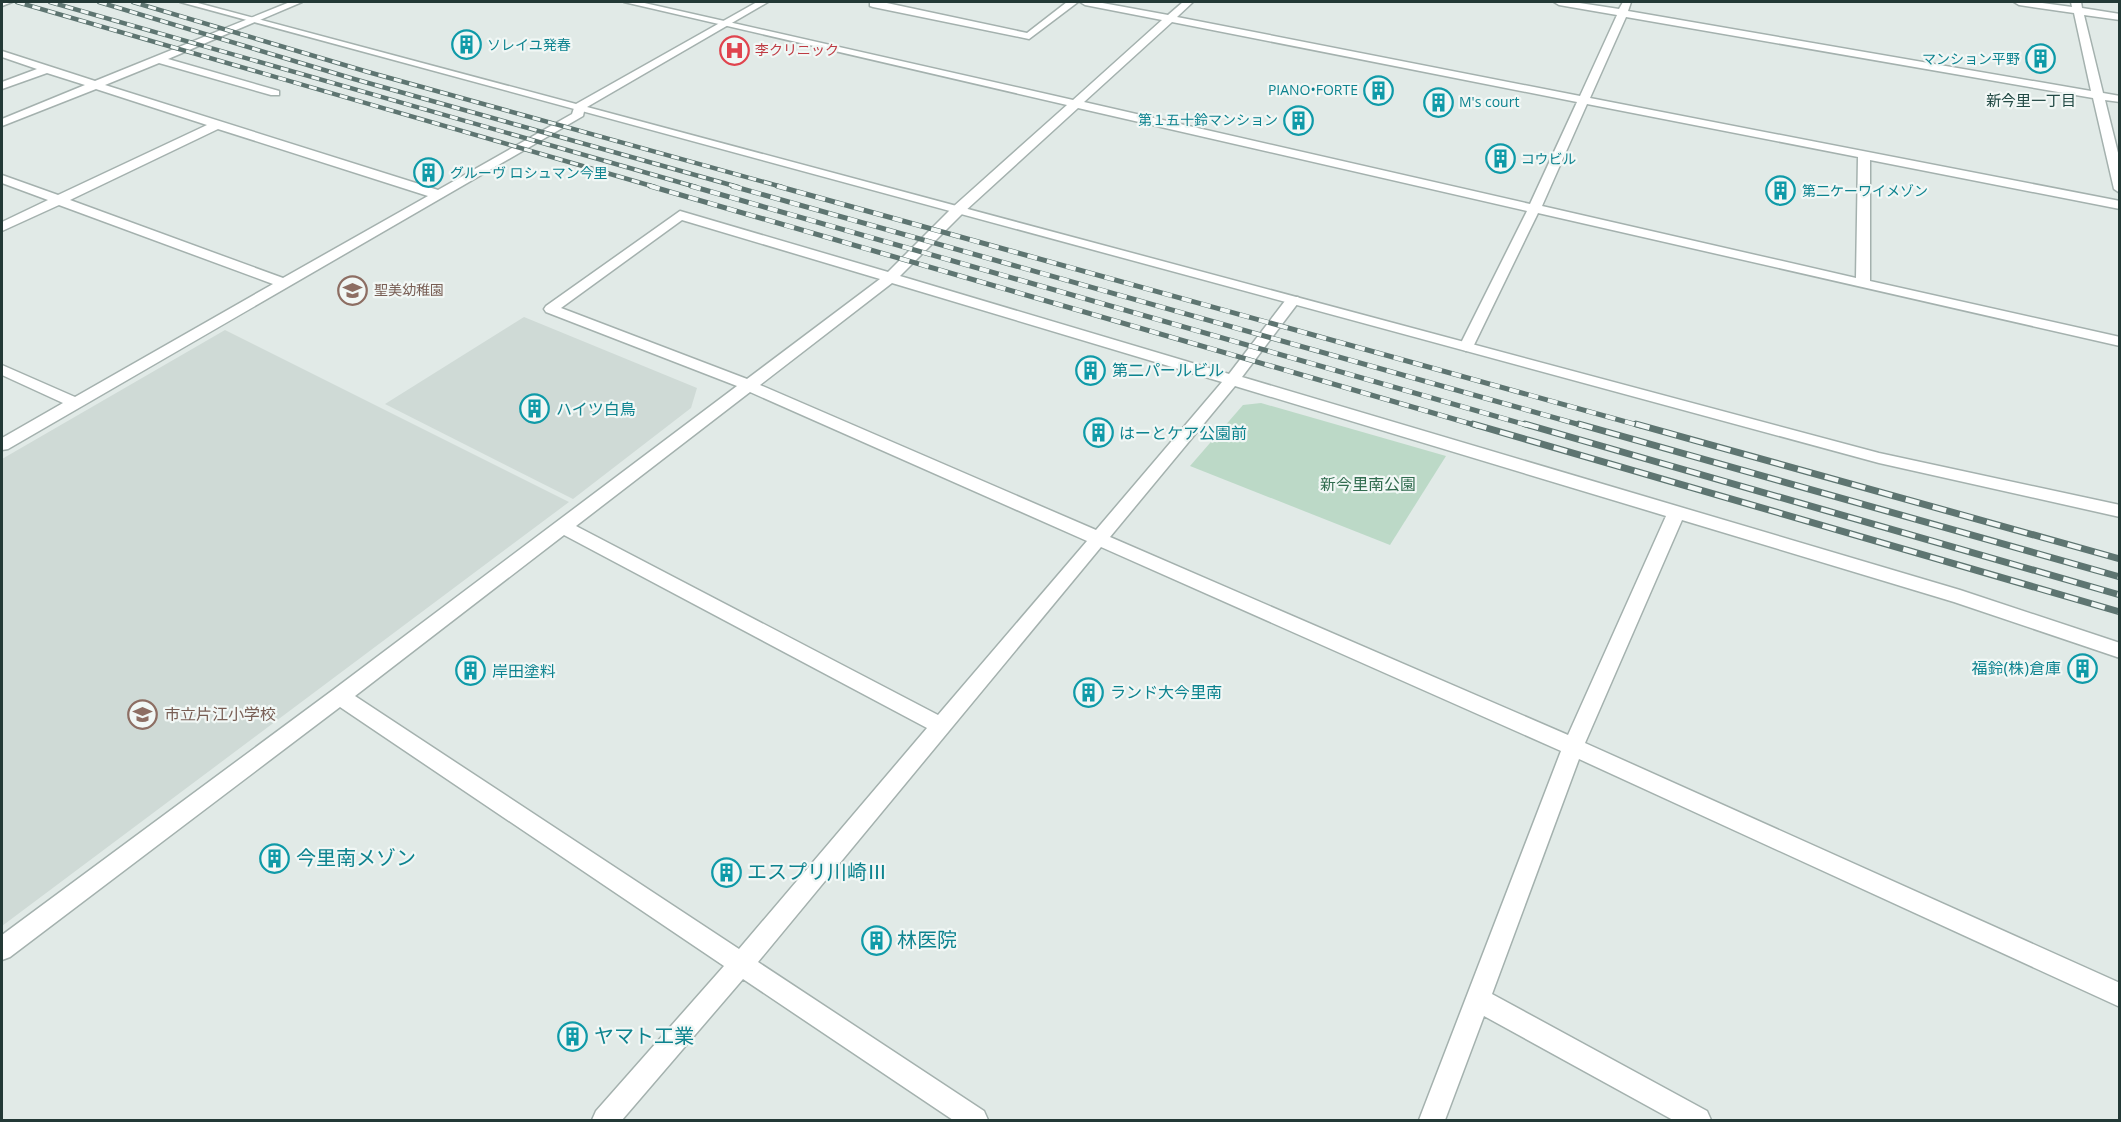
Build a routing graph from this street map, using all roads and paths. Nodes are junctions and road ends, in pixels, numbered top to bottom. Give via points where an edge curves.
1 (7, 2) edge
2 (185, 2) edge
3 (297, 2) edge
4 (629, 2) edge
5 (763, 2) edge
6 (877, 2) edge
7 (1074, 2) edge
8 (1085, 2) edge
9 (1188, 2) edge
10 (1559, 2) edge
11 (1628, 2) edge
12 (2019, 2) edge
13 (2, 3) edge
14 (2077, 6) edge
15 (1623, 12) junction
16 (2120, 17) edge
17 (1169, 18) junction
18 (253, 20) junction
19 (725, 23) junction
20 (2, 54) edge
21 (158, 59) junction
22 (47, 69) junction
23 (95, 85) junction
24 (2, 86) edge
25 (275, 93) dead end
26 (2099, 96) junction
27 (1584, 99) junction
28 (2120, 99) edge
29 (1075, 104) junction
30 (579, 107) junction
31 (2, 123) edge
32 (217, 125) junction
33 (1864, 154) junction
34 (2, 179) edge
35 (2120, 189) edge
36 (439, 195) junction
37 (60, 201) junction
38 (2120, 205) edge
39 (959, 209) junction
40 (1533, 209) junction
41 (2, 227) edge
42 (890, 278) junction
43 (285, 283) junction
44 (1863, 284) junction
45 (1293, 300) junction
46 (2120, 342) edge
47 (1466, 347) junction
48 (2, 369) edge
49 (1232, 380) junction
50 (748, 385) junction
51 (75, 403) junction
52 (2, 445) edge
53 (2120, 511) edge
54 (1676, 513) junction
55 (562, 526) junction
56 (1098, 538) junction
57 (2120, 651) edge
58 (340, 696) junction
59 (941, 726) junction
60 (1573, 747) junction
61 (2, 949) edge
62 (741, 964) junction
63 (2120, 995) edge
64 (1479, 1000) junction
65 (605, 1120) edge
66 (975, 1120) edge
67 (1432, 1120) edge
68 (1698, 1120) edge

1 - 13 street
2 - 18 street
3 - 18 street
4 - 19 street
5 - 19 street
6 - 7 street via 873,4 1029,36
8 - 17 street
9 - 17 street
10 - 15 street
11 - 15 street
12 - 14 street
14 - 16 street
14 - 26 street
15 - 26 street
15 - 27 street
17 - 27 street
17 - 29 street
18 - 21 street
18 - 30 street
19 - 29 street
19 - 30 street
20 - 22 street
21 - 23 street
21 - 25 street
22 - 23 street
22 - 24 street
23 - 31 street
23 - 32 street
26 - 28 street
26 - 35 street
27 - 33 street
27 - 40 street
29 - 39 street
29 - 40 street
30 - 36 street via 577,116
30 - 39 street
32 - 36 street
32 - 37 street
33 - 38 street
33 - 44 street
34 - 37 street
36 - 43 street
37 - 41 street
37 - 43 street
39 - 42 street
39 - 45 street
40 - 44 street
40 - 47 street
42 - 49 street
42 - 50 street
42 - 50 street via 680,215 551,309
43 - 51 street
44 - 46 street
45 - 47 street
45 - 49 street
47 - 53 street via 1879,458
48 - 51 street
49 - 54 street
49 - 56 street
50 - 55 street
50 - 56 street
51 - 52 street
54 - 57 street via 1960,597
54 - 60 street
55 - 58 street
55 - 59 street
56 - 59 street
56 - 60 street
58 - 61 street
58 - 62 street
59 - 62 street
60 - 63 street
60 - 64 street
62 - 65 street
62 - 66 street
64 - 67 street
64 - 68 street

